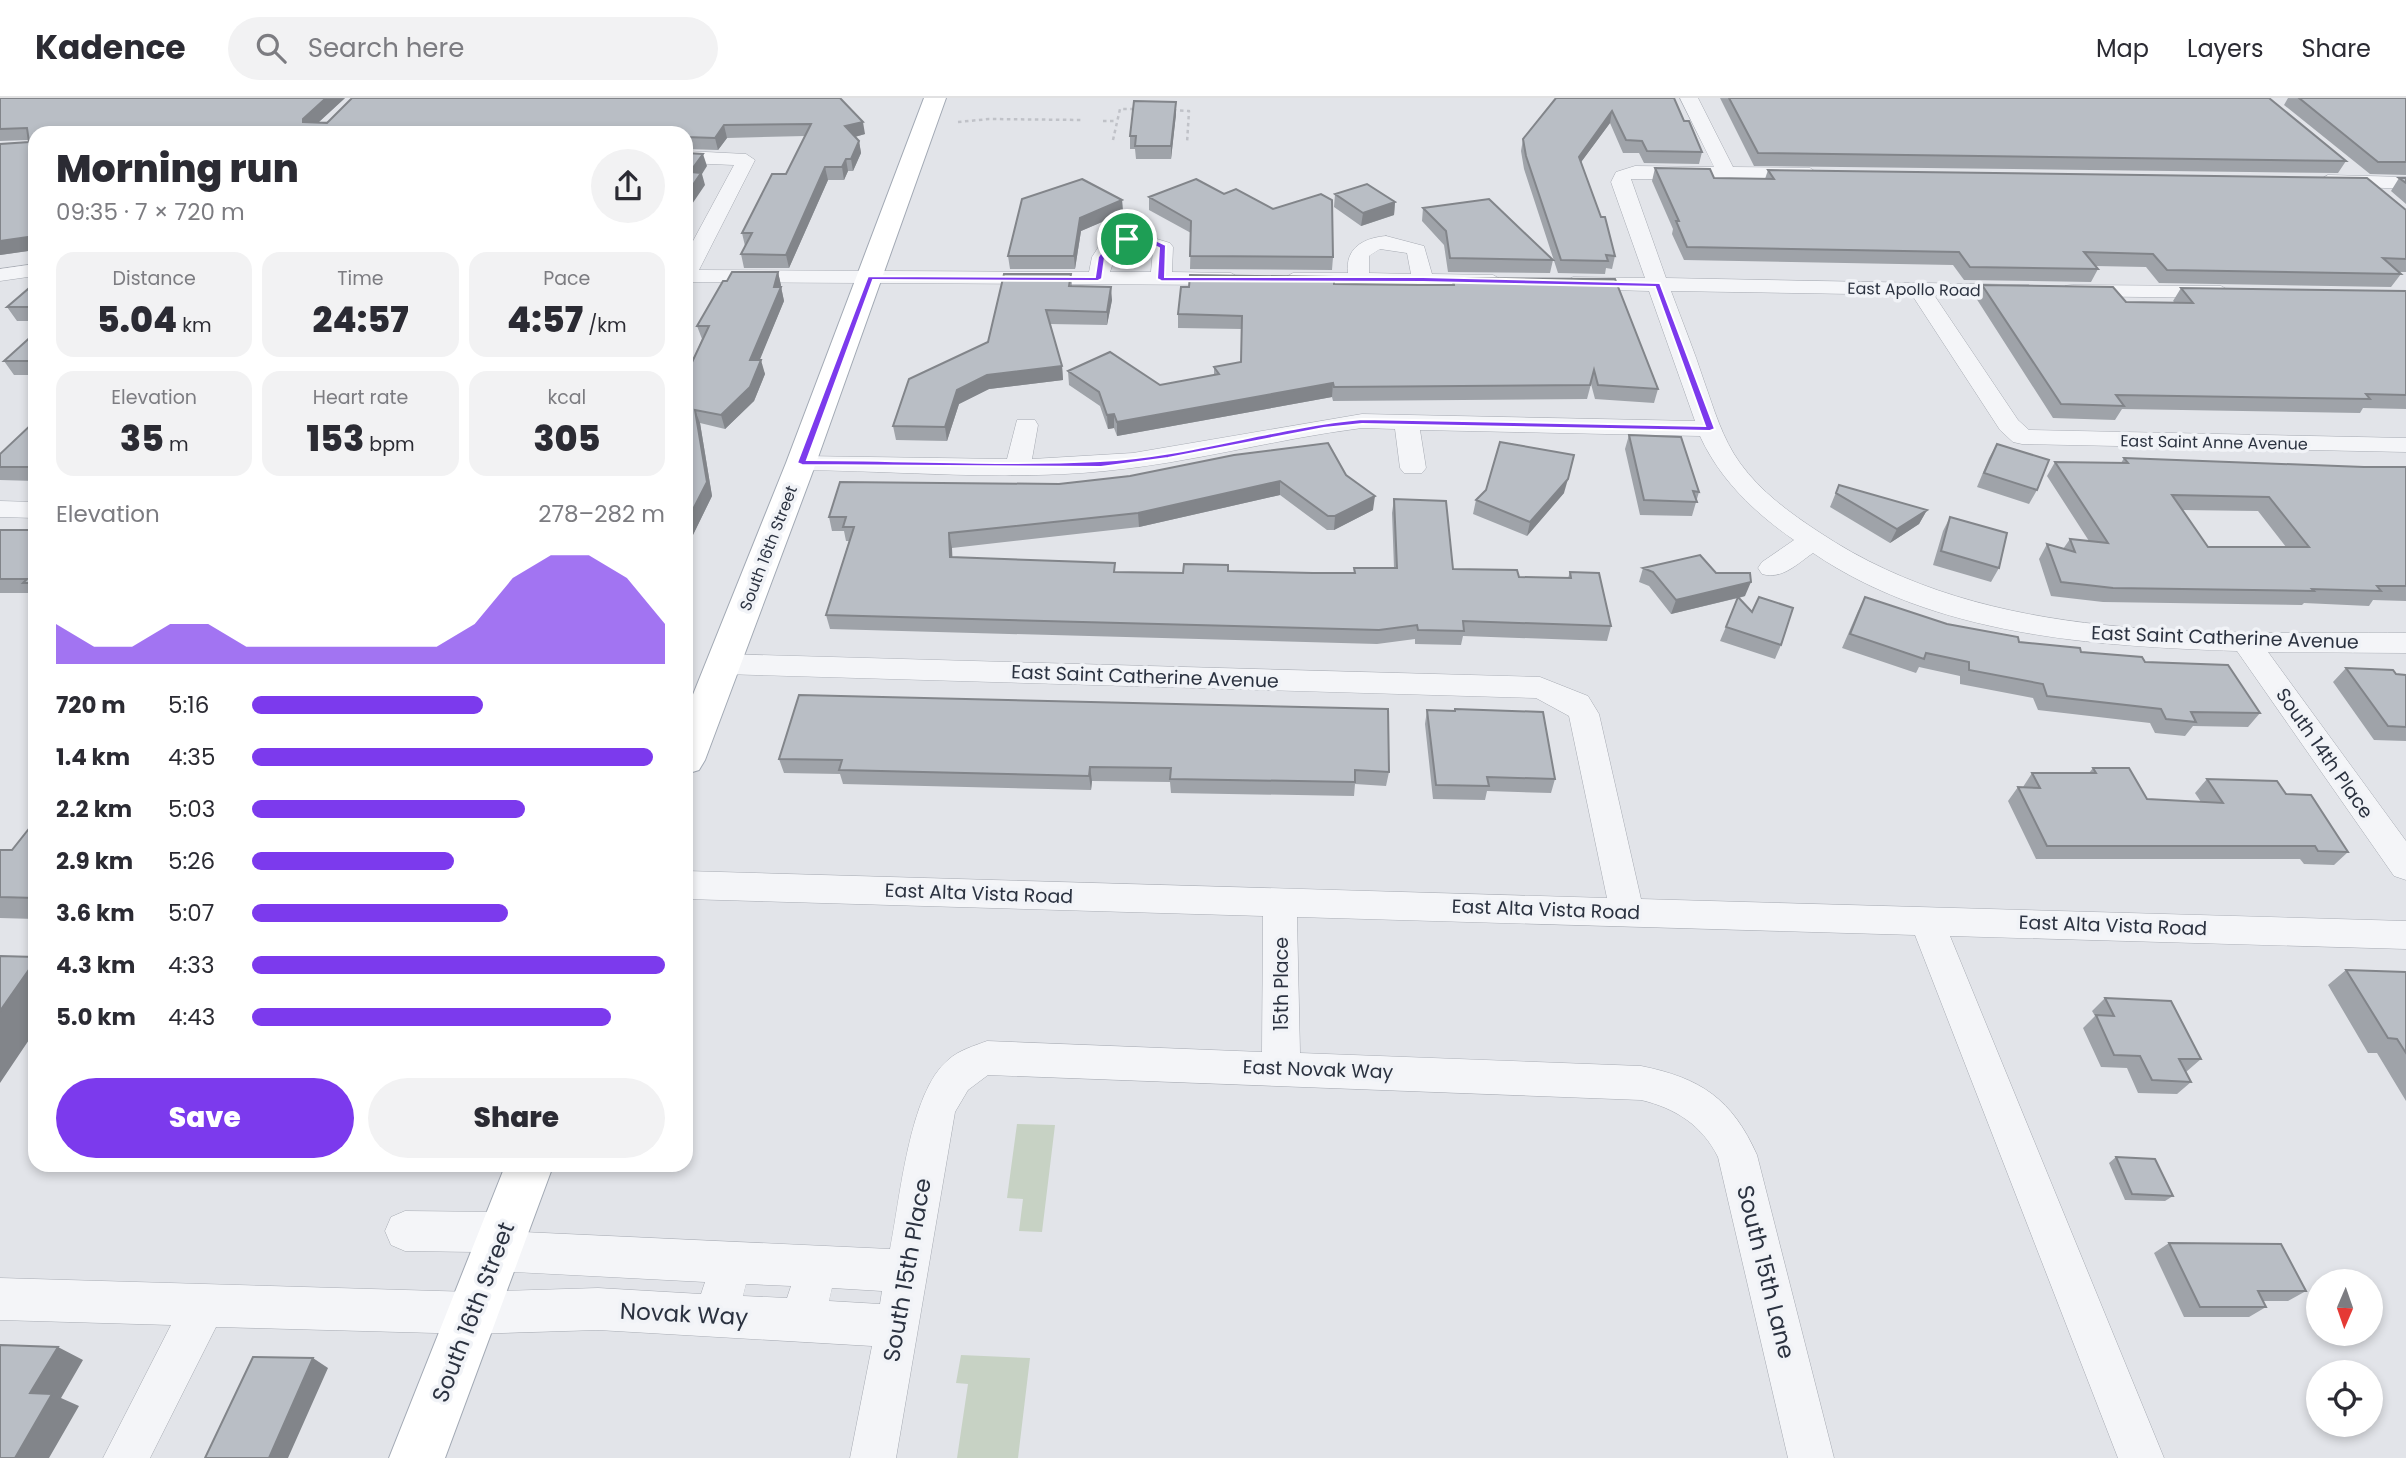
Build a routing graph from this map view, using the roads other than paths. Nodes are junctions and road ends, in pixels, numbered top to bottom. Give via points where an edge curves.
1 (935, 98) edge
2 (1689, 98) edge
3 (693, 158) edge
4 (2343, 165) edge
5 (1726, 173) junction
6 (1835, 174) edge
7 (2310, 181) edge
8 (2364, 182) junction
9 (2406, 183) edge
10 (2385, 200) edge
11 (693, 262) edge
12 (28, 271) edge
13 (0, 275) edge
14 (693, 275) edge
15 (870, 278) junction
16 (1098, 279) junction
17 (1161, 279) junction
18 (1248, 279) edge
19 (1276, 279) edge
20 (1359, 279) junction
21 (1423, 279) junction
22 (1520, 282) edge
23 (1547, 282) edge
24 (1658, 285) junction
25 (1919, 289) junction
26 (2249, 292) edge
27 (1406, 420) junction
28 (1026, 425) dead end
29 (1710, 429) junction
30 (2406, 445) edge
31 (802, 463) junction
32 (1018, 465) junction
33 (1413, 468) dead end
34 (0, 509) edge
35 (28, 510) edge
36 (1810, 542) junction
37 (1772, 568) dead end
38 (2244, 640) junction
39 (2406, 643) edge
40 (723, 664) junction
41 (693, 742) edge
42 (2406, 867) edge
43 (693, 885) edge
44 (1280, 902) junction
45 (1627, 911) junction
46 (1926, 920) junction
47 (2406, 935) edge
48 (1281, 1067) junction
49 (948, 1084) joint
50 (1694, 1101) joint
51 (527, 1172) edge
52 (405, 1231) dead end
53 (499, 1241) junction
54 (732, 1264) junction
55 (817, 1268) junction
56 (906, 1271) junction
57 (0, 1299) edge
58 (205, 1304) junction
59 (472, 1313) junction
60 (715, 1317) junction
61 (802, 1320) junction
62 (897, 1326) junction
63 (125, 1458) edge
64 (417, 1458) edge
65 (873, 1458) edge
66 (1811, 1458) edge
67 (2141, 1458) edge

1 - 15 main road, South 16th Street
2 - 5 street
3 - 11 street via 746,160
4 - 8 street
5 - 6 street
5 - 24 street, East Saint Catherine Avenue via 1635,172 1623,176 1621,182
7 - 8 street
8 - 9 street
8 - 10 street
12 - 13 street
14 - 15 street
15 - 16 street
15 - 31 main road, South 16th Street
16 - 17 street
16 - 17 street via 1110,244 1149,239 1163,247
17 - 18 street
19 - 20 street
20 - 21 street
20 - 21 street via 1357,258 1363,248 1378,243 1405,243 1417,250
21 - 22 street
23 - 24 street, East Apollo Road
24 - 25 street, East Apollo Road
24 - 29 street, East Saint Catherine Avenue
25 - 26 street, East Apollo Road
25 - 30 street, East Saint Anne Avenue via 2009,425 2022,437
27 - 29 street
27 - 32 street via 1324,425 1101,464
27 - 33 street
28 - 32 street
29 - 36 street, East Saint Catherine Avenue via 1738,478
31 - 32 street
31 - 40 main road, South 16th Street
34 - 35 street
36 - 37 street
36 - 38 street, East Saint Catherine Avenue via 1865,572 1975,613 2037,627 2133,638
38 - 39 street, East Saint Catherine Avenue
38 - 42 street, South 14th Place
40 - 41 main road, South 16th Street
40 - 45 street, East Saint Catherine Avenue via 1540,688 1577,704 1584,714
43 - 44 street, East Alta Vista Road
44 - 45 street, East Alta Vista Road
44 - 48 street, 15th Place
45 - 46 street, East Alta Vista Road
46 - 47 street, East Alta Vista Road
46 - 67 street
48 - 49 street, East Novak Way via 987,1058 962,1070
48 - 50 street, East Novak Way via 1641,1083 1664,1087
49 - 56 street, South 15th Place via 932,1127
50 - 66 street, South 15th Lane via 1721,1122 1737,1155
51 - 53 main road, South 16th Street
52 - 53 street
53 - 54 street
53 - 59 main road, South 16th Street
54 - 55 street
54 - 60 street
55 - 56 street
55 - 61 street
56 - 62 street, South 15th Place
57 - 58 street, Novak Way
58 - 59 street, Novak Way
58 - 63 street
59 - 60 street, Novak Way via 598,1309
59 - 64 main road, South 16th Street
60 - 61 street, Novak Way
61 - 62 street, Novak Way
62 - 65 street, South 15th Place

